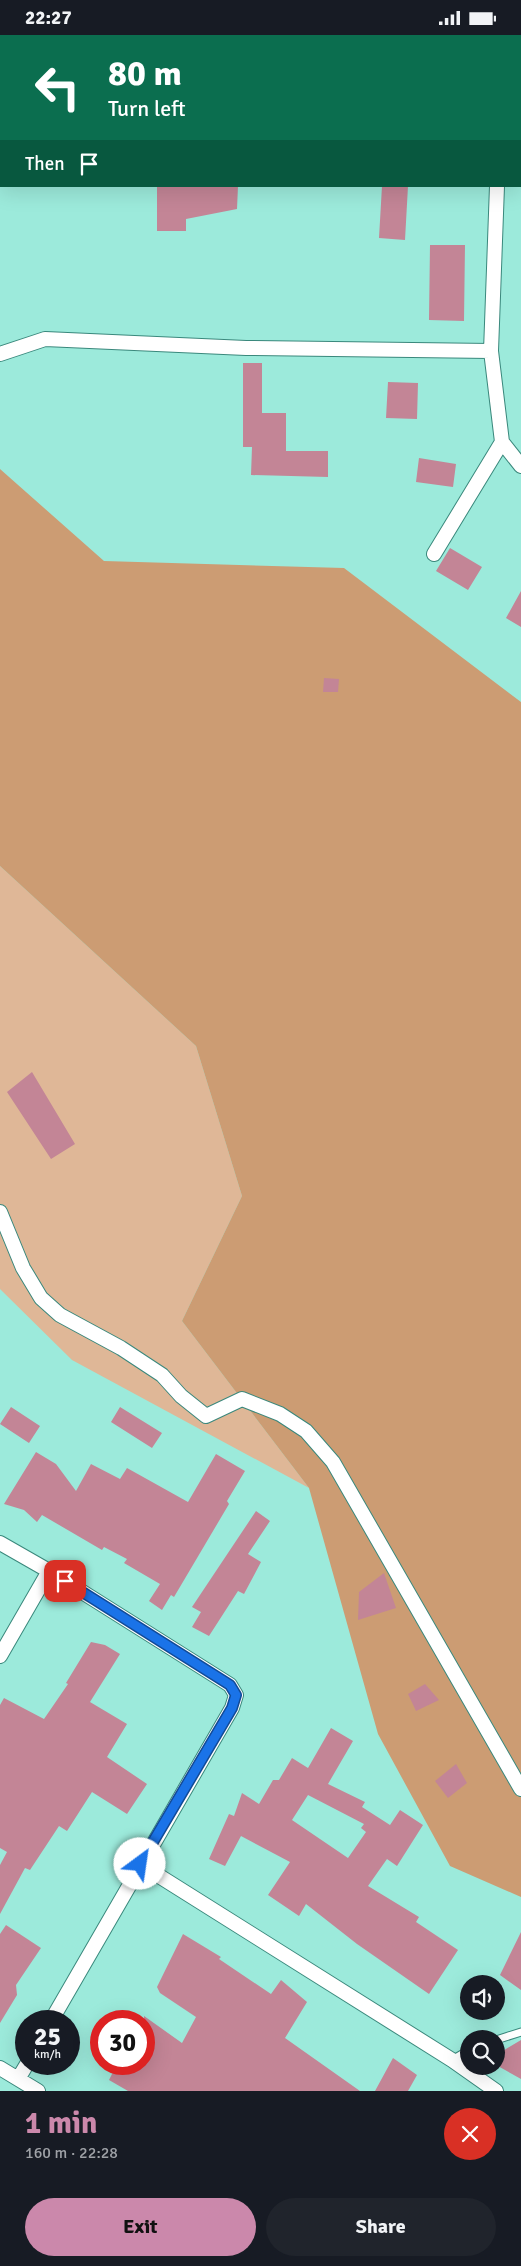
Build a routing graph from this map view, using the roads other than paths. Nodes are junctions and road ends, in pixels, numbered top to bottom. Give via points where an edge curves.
1 (497, 187) edge
2 (491, 351) junction
3 (0, 354) edge
4 (502, 442) junction
5 (521, 466) edge
6 (434, 554) dead end
7 (0, 1211) edge
8 (0, 1543) edge
9 (49, 1571) junction
10 (0, 1656) edge
11 (521, 1789) edge
12 (140, 1864) junction
13 (57, 2010) edge
14 (521, 2033) edge
15 (505, 2038) edge
16 (460, 2055) edge
17 (452, 2060) junction
18 (0, 2068) edge
19 (20, 2075) edge
20 (18, 2079) junction
21 (38, 2091) edge
22 (496, 2091) edge

1 - 2 street
2 - 3 street via 246,348 45,339
2 - 4 street
4 - 5 street
4 - 6 street
7 - 11 street via 23,1268 41,1298 60,1315 162,1375 206,1417 242,1399 280,1414 306,1431 333,1462
8 - 9 street
9 - 10 street
9 - 12 street via 230,1685 236,1695 232,1708
12 - 13 street
12 - 17 street
14 - 15 lane
16 - 17 lane
17 - 22 street
18 - 20 street
19 - 20 street
20 - 21 street

